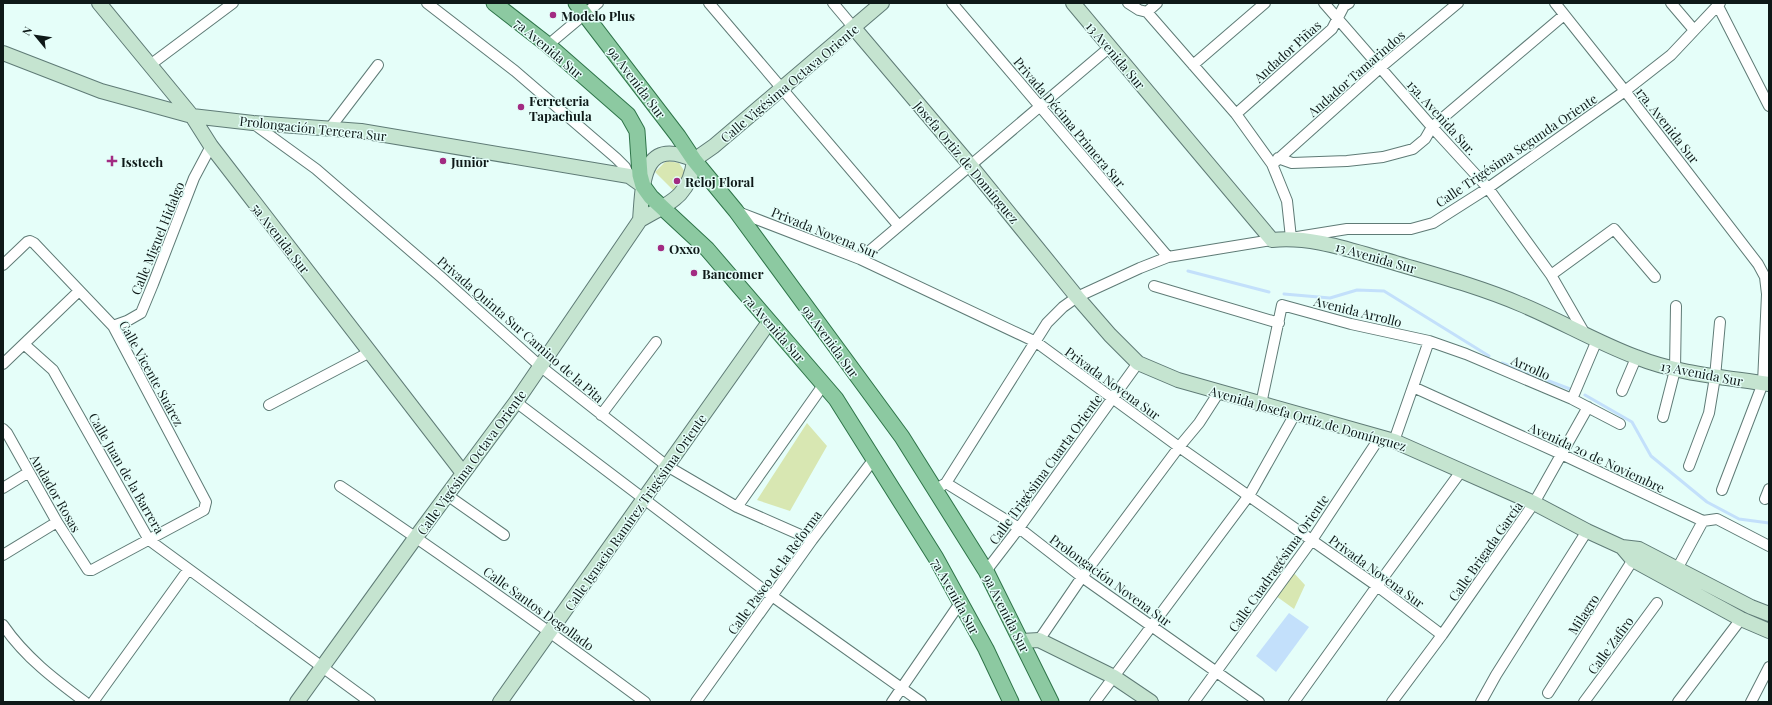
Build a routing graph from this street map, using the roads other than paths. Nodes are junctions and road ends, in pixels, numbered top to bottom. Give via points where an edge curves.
1 (99, 3) edge
2 (233, 3) edge
3 (427, 3) edge
4 (494, 3) edge
5 (598, 3) edge
6 (709, 3) edge
7 (833, 3) edge
8 (882, 3) edge
9 (952, 3) edge
10 (1073, 3) edge
11 (1128, 3) edge
12 (1158, 3) edge
13 (1265, 3) edge
14 (1324, 3) edge
15 (1349, 3) edge
16 (1458, 3) edge
17 (1555, 3) edge
18 (1671, 3) edge
19 (1719, 4) edge
20 (580, 8) edge
21 (1147, 12) junction
22 (1564, 15) junction
23 (1338, 19) junction
24 (854, 28) junction
25 (1694, 30) junction
26 (548, 45) junction
27 (1110, 47) junction
28 (3, 53) edge
29 (150, 64) junction
30 (378, 65) dead end
31 (1194, 65) junction
32 (1380, 68) junction
33 (782, 90) junction
34 (1625, 90) junction
35 (1041, 106) junction
36 (1769, 106) edge
37 (1236, 114) junction
38 (192, 116) junction
39 (253, 123) junction
40 (1432, 127) junction
41 (330, 128) junction
42 (211, 146) junction
43 (694, 160) junction
44 (1275, 161) junction
45 (970, 165) junction
46 (629, 176) junction
47 (643, 186) junction
48 (1488, 188) junction
49 (661, 208) junction
50 (736, 211) junction
51 (640, 220) junction
52 (898, 225) junction
53 (1291, 238) junction
54 (1272, 240) junction
55 (1168, 257) junction
56 (860, 259) junction
57 (3, 265) edge
58 (1551, 275) junction
59 (1655, 277) dead end
60 (1154, 286) dead end
61 (79, 292) junction
62 (1077, 297) junction
63 (1676, 306) dead end
64 (769, 322) junction
65 (1720, 322) dead end
66 (1279, 323) junction
67 (114, 326) junction
68 (1591, 337) junction
69 (1429, 341) junction
70 (656, 342) dead end
71 (1036, 342) junction
72 (25, 345) junction
73 (370, 352) junction
74 (1636, 358) junction
75 (1138, 363) junction
76 (3, 364) edge
77 (540, 366) junction
78 (1675, 370) junction
79 (1715, 377) junction
80 (824, 384) junction
81 (1766, 384) edge
82 (1413, 387) junction
83 (1622, 391) dead end
84 (1219, 392) junction
85 (1113, 398) junction
86 (1572, 399) junction
87 (516, 402) junction
88 (1261, 404) junction
89 (269, 405) dead end
90 (1588, 407) junction
91 (1296, 414) junction
92 (601, 415) junction
93 (1663, 417) dead end
94 (1620, 424) dead end
95 (3, 429) edge
96 (1380, 437) junction
97 (1394, 441) junction
98 (1179, 447) junction
99 (1562, 454) junction
100 (874, 459) junction
101 (667, 466) junction
102 (1689, 466) dead end
103 (1462, 470) junction
104 (29, 472) junction
105 (463, 473) junction
106 (340, 486) dead end
107 (940, 487) junction
108 (3, 488) edge
109 (1722, 490) dead end
110 (1250, 494) junction
111 (447, 495) junction
112 (644, 499) junction
113 (1534, 503) junction
114 (737, 507) junction
115 (1703, 521) junction
116 (57, 522) junction
117 (1019, 528) junction
118 (1586, 531) junction
119 (504, 535) dead end
120 (416, 537) junction
121 (149, 540) junction
122 (812, 540) junction
123 (1312, 540) junction
124 (1769, 546) edge
125 (3, 555) edge
126 (1636, 555) junction
127 (1677, 569) junction
128 (188, 570) junction
129 (986, 571) junction
130 (1082, 577) junction
131 (1377, 586) junction
132 (772, 596) junction
133 (1657, 602) dead end
134 (960, 603) junction
135 (1769, 614) edge
136 (1741, 619) junction
137 (1152, 625) junction
138 (3, 626) edge
139 (1769, 631) edge
140 (550, 632) junction
141 (1442, 635) junction
142 (1039, 640) junction
143 (1022, 641) junction
144 (323, 667) junction
145 (1769, 668) edge
146 (1217, 672) junction
147 (1114, 677) junction
148 (902, 687) junction
149 (1548, 693) dead end
150 (85, 702) edge
151 (93, 702) edge
152 (298, 702) edge
153 (370, 702) edge
154 (500, 702) edge
155 (646, 702) edge
156 (696, 702) edge
157 (892, 702) edge
158 (921, 702) edge
159 (1011, 702) edge
160 (1051, 702) edge
161 (1095, 702) edge
162 (1151, 702) edge
163 (1194, 702) edge
164 (1259, 702) edge
165 (1294, 702) edge
166 (1392, 702) edge
167 (1481, 702) edge
168 (1584, 702) edge
169 (1678, 702) edge
170 (1751, 702) edge

1 - 29 street, 5a Avenida Sur
2 - 29 street
3 - 46 street via 515,71 616,158 625,167
4 - 26 main road, 7a Avenida Sur
5 - 20 street
6 - 33 street
7 - 24 street
8 - 24 street, Calle Vigésima Octava Oriente
9 - 35 street, Privada Décima Primera Sur
10 - 27 street, 13 Avenida Sur
11 - 21 street
12 - 21 street
13 - 31 street
14 - 23 street, 15a. Avenida Sur.
15 - 23 street, Andador Piñas via 1344,6
16 - 32 street, Andador Tamarindos
17 - 22 street, 17a. Avenida Sur
18 - 25 street
19 - 25 street, Calle Trigésima Segunda Oriente
19 - 36 street
20 - 26 street
20 - 43 main road, 9a Avenida Sur
21 - 31 street
22 - 34 street, 17a. Avenida Sur
22 - 40 street
23 - 32 street, 15a. Avenida Sur.
23 - 37 street, Andador Piñas via 1332,29
24 - 33 street, Calle Vigésima Octava Oriente
24 - 45 street, Josefa Ortiz de Domínguez
25 - 34 street, Calle Trigésima Segunda Oriente via 1671,55
26 - 47 main road, 7a Avenida Sur via 628,115 637,132
27 - 35 street
27 - 54 street, 13 Avenida Sur
28 - 38 street, Prolongación Tercera Sur via 101,91
29 - 38 street, 5a Avenida Sur
30 - 41 street
31 - 37 street
32 - 40 street, 15a. Avenida Sur.
32 - 44 street, Andador Tamarindos
33 - 43 street, Calle Vigésima Octava Oriente
33 - 52 street
34 - 48 street, Calle Trigésima Segunda Oriente
34 - 81 street, 17a. Avenida Sur via 1758,264 1765,277
35 - 45 street
35 - 55 street, Privada Décima Primera Sur
37 - 44 street
38 - 39 street, Prolongación Tercera Sur
38 - 42 street, 5a Avenida Sur
39 - 41 street, Prolongación Tercera Sur
39 - 77 street, Privada Quinta Sur Camino de la Pita via 316,169
40 - 44 street via 1425,139 1413,149 1383,157 1347,161
40 - 48 street, 15a. Avenida Sur.
41 - 46 street, Prolongación Tercera Sur via 369,132
42 - 67 street, Calle Miguel Hidalgo via 194,178 140,312
42 - 73 street, 5a Avenida Sur
43 - 47 street via 675,153 661,155 650,164
43 - 49 street via 691,178 684,192
43 - 50 main road, 9a Avenida Sur
44 - 53 street via 1287,201
45 - 52 street
45 - 62 street, Josefa Ortiz de Domínguez
46 - 47 street, Prolongación Tercera Sur
47 - 49 main road, 7a Avenida Sur
47 - 51 street
48 - 53 street, Calle Trigésima Segunda Oriente via 1433,223 1411,229 1347,229
48 - 58 street, 15a. Avenida Sur.
49 - 51 street
49 - 64 main road, 7a Avenida Sur via 707,249
50 - 56 street, Privada Novena Sur
50 - 107 main road, 9a Avenida Sur
51 - 77 street, Calle Vigésima Octava Oriente
52 - 56 street
53 - 54 street, 13 Avenida Sur
53 - 68 street, 13 Avenida Sur via 1331,244 1476,287
54 - 55 street
55 - 62 street
56 - 71 street, Privada Novena Sur
57 - 61 street, Calle Vicente Suárez via 30,241
58 - 59 street via 1614,229
58 - 68 street, 15a. Avenida Sur.
60 - 66 street
61 - 67 street, Calle Vicente Suárez
61 - 72 street
62 - 71 street via 1048,323
62 - 75 street, Avenida Josefa Ortiz de Domínguez
63 - 78 street
64 - 80 main road, 7a Avenida Sur
64 - 101 street, Calle Ignacio Ramírez Trigésima Oriente
65 - 79 street
66 - 69 street, Avenida Arrollo via 1282,305 1351,324
66 - 88 street
67 - 121 street, Calle Vicente Suárez via 206,502 204,510
68 - 74 street, 13 Avenida Sur
68 - 86 street
69 - 82 street
69 - 86 street, Arrollo via 1495,365
70 - 92 street
71 - 85 street, Privada Novena Sur
71 - 107 street
72 - 76 street
72 - 121 street, Calle Juan de la Barrera via 52,370
73 - 89 street
73 - 105 street, 5a Avenida Sur
74 - 78 street, 13 Avenida Sur
74 - 83 street
75 - 84 street, Avenida Josefa Ortiz de Domínguez via 1178,380
75 - 85 street, Calle Trigésima Cuarta Oriente
77 - 87 street, Calle Vigésima Octava Oriente
77 - 92 street, Privada Quinta Sur Camino de la Pita
78 - 79 street, 13 Avenida Sur
78 - 93 street
79 - 81 street, 13 Avenida Sur
79 - 102 street via 1709,413
80 - 100 main road, 7a Avenida Sur
80 - 114 street
81 - 109 street, 17a. Avenida Sur
82 - 97 street
82 - 99 street, Avenida 20 de Noviembre
84 - 88 street, Avenida Josefa Ortiz de Domínguez
84 - 98 street via 1200,423
85 - 98 street, Privada Novena Sur
85 - 117 street, Calle Trigésima Cuarta Oriente
86 - 90 street, Arrollo
87 - 105 street, Calle Vigésima Octava Oriente
87 - 112 street
88 - 91 street, Avenida Josefa Ortiz de Domínguez
90 - 94 street, Arrollo
90 - 99 street, Calle Brigada García
91 - 96 street, Avenida Josefa Ortiz de Domínguez
91 - 110 street
92 - 101 street, Privada Quinta Sur Camino de la Pita
95 - 104 street, Andador Rosas
96 - 97 street, Avenida Josefa Ortiz de Domínguez
96 - 123 street, Calle Cuadragésima Oriente
97 - 103 street, Avenida Josefa Ortiz de Domínguez
98 - 110 street, Privada Novena Sur
98 - 130 street
99 - 113 street, Calle Brigada García
99 - 115 street, Avenida 20 de Noviembre
100 - 122 street, Calle Paseo de la Reforma
100 - 134 main road, 7a Avenida Sur via 936,558
101 - 112 street, Calle Ignacio Ramírez Trigésima Oriente
101 - 114 street, Privada Quinta Sur Camino de la Pita
103 - 113 street, Avenida Josefa Ortiz de Domínguez
103 - 131 street
104 - 108 street
104 - 116 street, Andador Rosas
105 - 111 street, Calle Vigésima Octava Oriente
106 - 120 street, Calle Santos Degollado
107 - 117 street, Prolongación Novena Sur
107 - 129 main road, 9a Avenida Sur
110 - 123 street, Privada Novena Sur
110 - 137 street
111 - 119 street
111 - 120 street, Calle Vigésima Octava Oriente
112 - 132 street
112 - 140 street, Calle Ignacio Ramírez Trigésima Oriente
113 - 118 street, Avenida Josefa Ortiz de Domínguez
113 - 141 street, Calle Brigada García
114 - 122 street, Privada Quinta Sur Camino de la Pita
115 - 124 street, Avenida 20 de Noviembre via 1717,520
115 - 127 street
116 - 121 street, Andador Rosas via 88,570
116 - 125 street
117 - 129 street, Calle Trigésima Cuarta Oriente
117 - 130 street, Prolongación Novena Sur
118 - 126 street, Avenida Josefa Ortiz de Domínguez
118 - 167 street
120 - 140 street, Calle Santos Degollado
120 - 144 street, Calle Vigésima Octava Oriente
121 - 128 street, Calle Juan de la Barrera
122 - 132 street, Calle Paseo de la Reforma
123 - 131 street, Privada Novena Sur
123 - 146 street, Calle Cuadragésima Oriente
126 - 127 street, Avenida Josefa Ortiz de Domínguez
126 - 136 street, Avenida Josefa Ortiz de Domínguez
126 - 149 street, Milagro
127 - 135 street, Avenida Josefa Ortiz de Domínguez
128 - 144 street, Calle Juan de la Barrera
128 - 151 street
129 - 143 main road, 9a Avenida Sur
130 - 137 street, Prolongación Novena Sur
130 - 142 street
131 - 141 street, Privada Novena Sur
131 - 165 street
132 - 148 street
132 - 156 street, Calle Paseo de la Reforma
133 - 168 street, Calle Zafiro
134 - 148 street
134 - 159 main road, 7a Avenida Sur via 986,649
136 - 139 street, Avenida Josefa Ortiz de Domínguez
136 - 169 street
137 - 146 street, Prolongación Novena Sur
137 - 147 street
138 - 150 street via 44,672
140 - 154 street, Calle Ignacio Ramírez Trigésima Oriente
140 - 155 street, Calle Santos Degollado
141 - 166 street, Calle Brigada García
142 - 143 street
142 - 147 street
143 - 160 main road, 9a Avenida Sur
144 - 152 street, Calle Vigésima Octava Oriente
144 - 153 street, Calle Juan de la Barrera
145 - 170 street
146 - 163 street, Calle Cuadragésima Oriente
146 - 164 street, Prolongación Novena Sur
147 - 161 street
147 - 162 street
148 - 157 street
148 - 158 street

